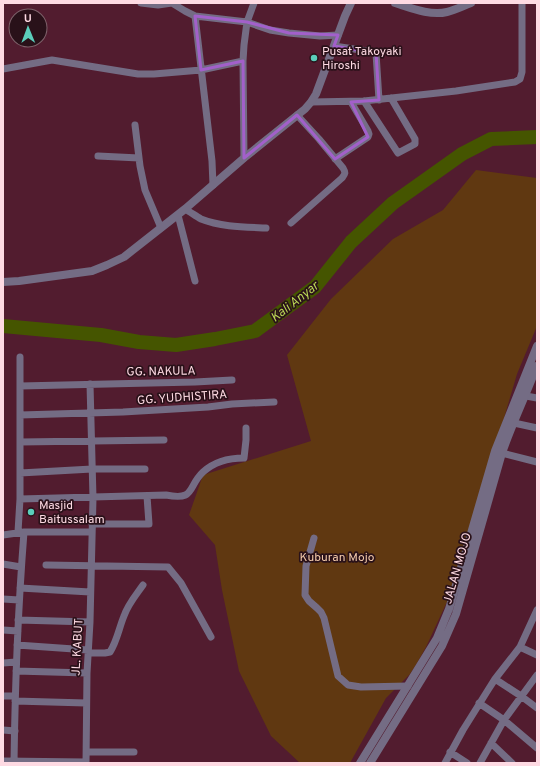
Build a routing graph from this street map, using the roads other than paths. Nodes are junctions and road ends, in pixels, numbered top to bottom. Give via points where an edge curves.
1 (142, 3) edge
2 (172, 3) edge
3 (254, 3) edge
4 (351, 3) edge
5 (394, 3) edge
6 (471, 3) edge
7 (522, 3) edge
8 (195, 16) junction
9 (247, 22) junction
10 (338, 35) junction
11 (334, 46) junction
12 (242, 61) junction
13 (3, 69) edge
14 (201, 70) junction
15 (391, 98) junction
16 (379, 100) junction
17 (364, 101) junction
18 (312, 102) junction
19 (351, 102) junction
20 (297, 116) junction
21 (135, 125) dead end
22 (98, 156) dead end
23 (139, 158) junction
24 (244, 158) junction
25 (335, 159) junction
26 (213, 185) junction
27 (185, 209) junction
28 (178, 215) junction
29 (291, 224) dead end
30 (161, 228) junction
31 (266, 228) dead end
32 (195, 281) dead end
33 (3, 282) edge
34 (537, 346) edge
35 (20, 357) dead end
36 (537, 366) edge
37 (232, 380) dead end
38 (531, 380) edge
39 (90, 384) junction
40 (20, 386) junction
41 (526, 396) junction
42 (537, 398) edge
43 (274, 402) dead end
44 (90, 413) junction
45 (20, 414) junction
46 (514, 423) junction
47 (246, 428) dead end
48 (537, 428) edge
49 (164, 440) dead end
50 (91, 441) junction
51 (20, 442) junction
52 (502, 453) junction
53 (537, 462) edge
54 (92, 469) junction
55 (145, 469) dead end
56 (20, 473) junction
57 (147, 496) junction
58 (93, 498) junction
59 (20, 499) junction
60 (92, 524) junction
61 (21, 532) junction
62 (92, 532) junction
63 (3, 535) edge
64 (314, 538) dead end
65 (3, 564) edge
66 (46, 565) dead end
67 (92, 566) junction
68 (21, 567) junction
69 (143, 585) dead end
70 (20, 588) junction
71 (90, 592) junction
72 (3, 598) edge
73 (19, 600) junction
74 (537, 610) edge
75 (18, 620) junction
76 (90, 622) junction
77 (3, 630) edge
78 (18, 631) junction
79 (211, 637) dead end
80 (17, 645) junction
81 (520, 647) junction
82 (88, 651) junction
83 (537, 655) edge
84 (16, 662) junction
85 (3, 663) edge
86 (16, 671) junction
87 (87, 673) junction
88 (537, 676) edge
89 (495, 679) junction
90 (408, 686) junction
91 (3, 696) edge
92 (521, 696) junction
93 (15, 698) junction
94 (86, 703) junction
95 (480, 703) junction
96 (537, 708) edge
97 (504, 720) junction
98 (3, 730) edge
99 (15, 731) junction
100 (376, 736) junction
101 (384, 741) junction
102 (491, 743) junction
103 (537, 748) edge
104 (86, 752) junction
105 (134, 752) dead end
106 (450, 752) junction
107 (3, 761) edge
108 (86, 762) edge
109 (14, 763) edge
110 (360, 763) edge
111 (370, 763) edge
112 (445, 763) edge
113 (467, 763) edge
114 (480, 763) edge
115 (512, 763) edge

1 - 2 street
2 - 8 street
3 - 9 street
4 - 10 street
5 - 6 street via 430,13 440,13
7 - 15 street via 520,79 515,82 456,91
8 - 9 street
8 - 14 street
9 - 10 street via 288,33
9 - 12 street
10 - 11 street
11 - 16 street via 376,53
11 - 18 street
12 - 14 street
12 - 24 street
13 - 14 street via 52,60 138,74
14 - 26 street
15 - 16 street
15 - 17 street via 415,139 415,144 398,153
16 - 17 street
17 - 19 street
18 - 19 street
18 - 20 street
19 - 25 street via 369,134
20 - 24 street
20 - 25 street
21 - 23 street
22 - 23 street
23 - 30 street via 145,190
24 - 26 street
25 - 29 street via 345,174
26 - 27 street
27 - 28 street
27 - 31 street via 201,218 230,226
28 - 30 street
28 - 32 street
30 - 33 street via 124,257 92,270
34 - 38 street
35 - 40 street
36 - 38 street, JALAN MOJO
37 - 39 street, GG. NAKULA
38 - 41 street, JALAN MOJO
38 - 90 street via 495,451 449,609 438,638
39 - 40 street, GG. NAKULA
39 - 44 street, JL. KABUT
40 - 45 street
41 - 42 street
41 - 46 street, JALAN MOJO
43 - 44 street, GG. YUDHISTIRA
44 - 45 street, GG. YUDHISTIRA
44 - 50 street, JL. KABUT
45 - 51 street
46 - 48 street
46 - 52 street, JALAN MOJO
47 - 57 street via 244,458 222,461 209,467 182,497
49 - 50 street
50 - 51 street
50 - 54 street, JL. KABUT
51 - 56 street
52 - 53 street
52 - 101 street, JALAN MOJO via 449,632
54 - 55 street
54 - 56 street
54 - 58 street, JL. KABUT
56 - 59 street
57 - 58 street
57 - 60 street via 150,524
58 - 59 street
58 - 60 street, JL. KABUT
59 - 61 street
60 - 62 street, JL. KABUT
61 - 62 street
61 - 63 street
61 - 68 street
62 - 67 street, JL. KABUT
64 - 90 street via 306,566 305,595 324,618 338,676 348,685 361,687
65 - 68 street
66 - 67 street
67 - 71 street, JL. KABUT
67 - 79 street via 168,567 181,583
68 - 70 street
69 - 82 street via 125,612 110,652
70 - 71 street
70 - 73 street
71 - 76 street, JL. KABUT
72 - 73 street
73 - 75 street
74 - 81 street
75 - 76 street
75 - 78 street
76 - 82 street, JL. KABUT
77 - 78 street
78 - 80 street
80 - 82 street
80 - 84 street
81 - 83 street
81 - 89 street
82 - 87 street, JL. KABUT
84 - 85 street
84 - 86 street
86 - 87 street
86 - 93 street
87 - 94 street, JL. KABUT
88 - 92 street
89 - 92 street
89 - 95 street
90 - 100 street
91 - 93 street
92 - 96 street
92 - 97 street
93 - 94 street
93 - 99 street
94 - 104 street, JL. KABUT
95 - 97 street
95 - 106 street
97 - 102 street
97 - 103 street
98 - 99 street
99 - 109 street
100 - 101 street
100 - 110 street
101 - 111 street, JALAN MOJO
102 - 114 street
102 - 115 street
104 - 105 street
104 - 108 street, JL. KABUT
106 - 112 street
106 - 113 street
107 - 108 street

